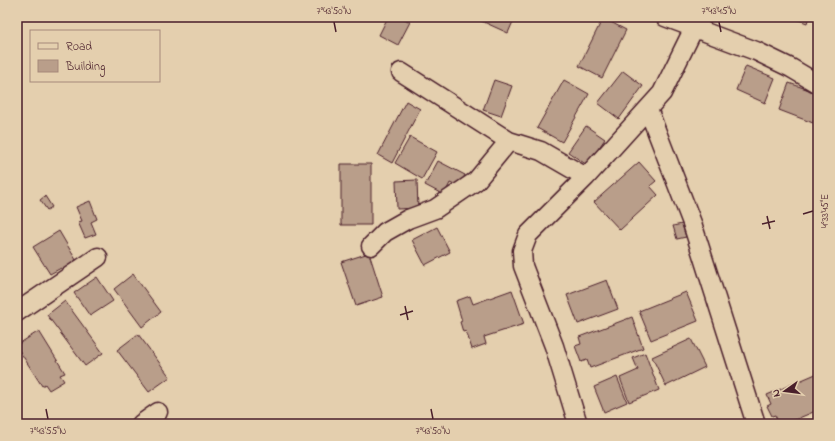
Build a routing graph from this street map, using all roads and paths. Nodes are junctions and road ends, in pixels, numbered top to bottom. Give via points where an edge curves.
1 (665, 17) edge
2 (698, 22) edge
3 (401, 72) dead end
4 (818, 84) edge
5 (648, 109) junction
6 (509, 141) junction
7 (586, 177) junction
8 (371, 246) dead end
9 (98, 257) dead end
10 (17, 312) edge
11 (158, 412) dead end
12 (141, 424) edge
13 (578, 424) edge
14 (756, 424) edge

1 - 2 street
2 - 4 street
2 - 5 street via 662,93
3 - 6 street
5 - 7 street
5 - 14 street via 692,223
6 - 7 street via 541,151
6 - 8 street via 476,181 435,209 408,219 385,232
7 - 13 street via 528,235 522,251 523,266 554,346
9 - 10 street
11 - 12 street

